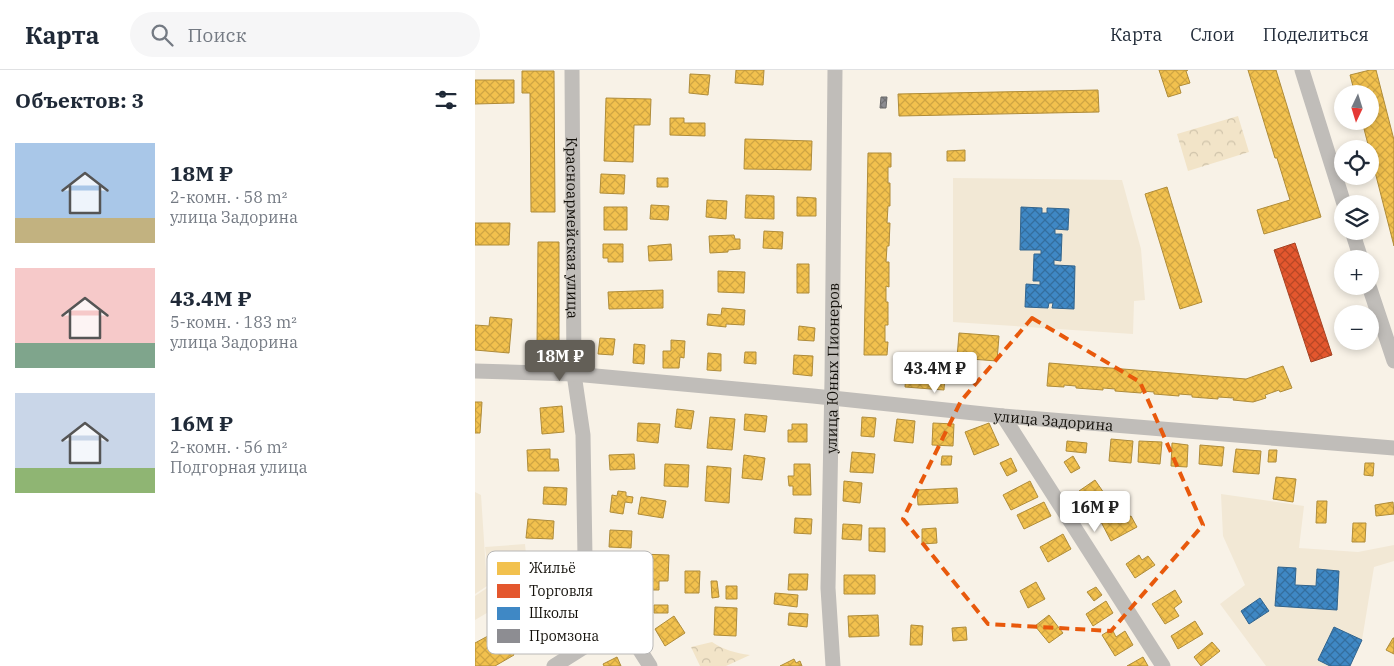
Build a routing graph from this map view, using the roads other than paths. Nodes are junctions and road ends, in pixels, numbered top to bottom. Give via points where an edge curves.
1 (573, 70) edge
2 (835, 70) edge
3 (1302, 70) edge
4 (1340, 195) edge
5 (1372, 295) edge
6 (1394, 362) edge
7 (475, 371) edge
8 (574, 374) junction
9 (831, 398) junction
10 (1003, 416) junction
11 (1394, 448) edge
12 (586, 551) edge
13 (573, 654) edge
14 (643, 654) edge
15 (554, 666) edge
16 (650, 666) edge
17 (833, 666) edge
18 (1163, 666) edge

1 - 8 street, Красноармейская улица
2 - 9 street, улица Юных Пионеров
3 - 4 street
5 - 6 street
7 - 8 street, улица Задорина
8 - 9 street, улица Задорина
8 - 12 street, Красноармейская улица via 583,435
9 - 10 street, улица Задорина
9 - 17 street, улица Юных Пионеров via 828,588
10 - 11 street, улица Задорина
10 - 18 street
13 - 15 street
14 - 16 street, Красноармейская улица

